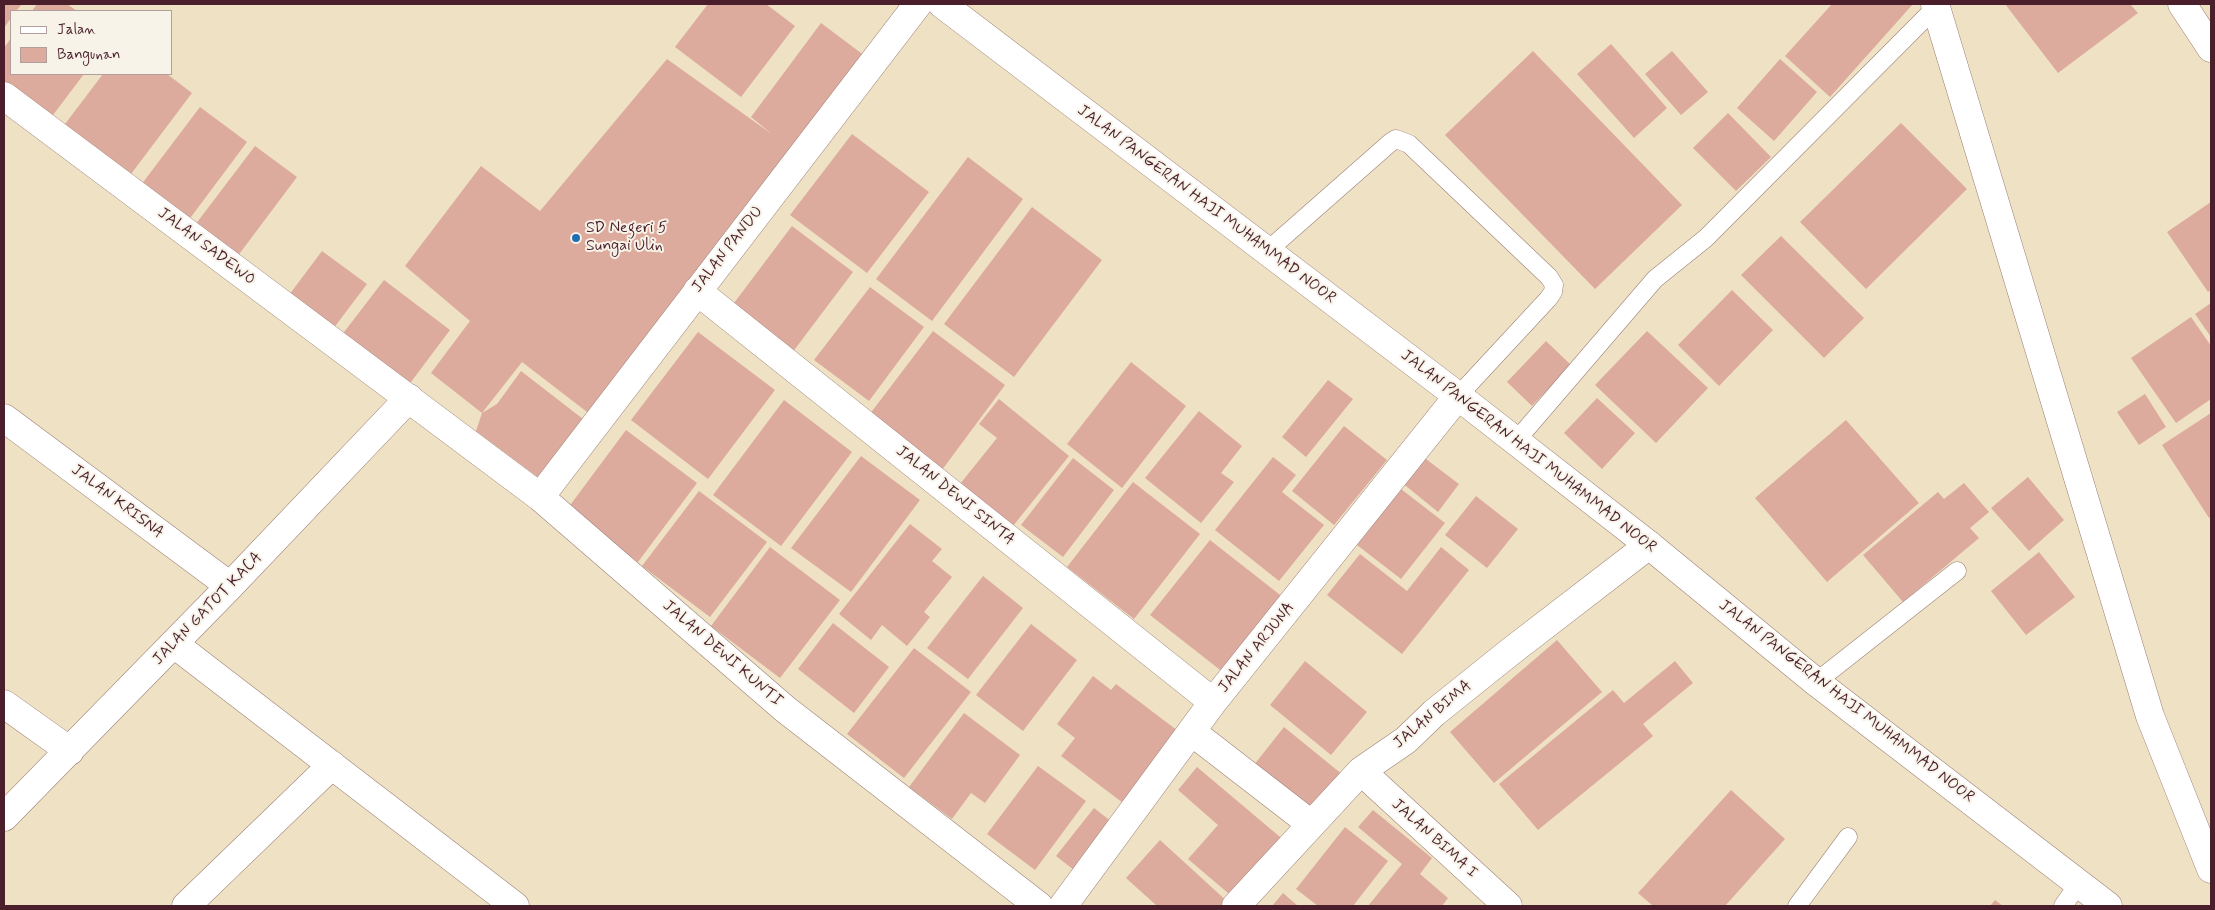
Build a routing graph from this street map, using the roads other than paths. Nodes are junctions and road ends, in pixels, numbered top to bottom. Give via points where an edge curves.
1 (918, 4) edge
2 (942, 4) edge
3 (2182, 4) edge
4 (1936, 5) edge
5 (2211, 48) edge
6 (4, 96) edge
7 (1266, 252) junction
8 (697, 291) junction
9 (1458, 396) junction
10 (409, 398) junction
11 (4, 418) edge
12 (1515, 442) junction
13 (540, 497) junction
14 (1649, 545) junction
15 (1957, 571) dead end
16 (230, 586) junction
17 (174, 644) junction
18 (1816, 682) junction
19 (1214, 702) junction
20 (4, 704) edge
21 (1192, 732) junction
22 (70, 752) junction
23 (332, 766) junction
24 (1361, 771) junction
25 (4, 817) edge
26 (1311, 824) junction
27 (1848, 837) dead end
28 (2211, 869) edge
29 (2079, 883) junction
30 (186, 906) edge
31 (516, 906) edge
32 (1039, 906) edge
33 (1063, 906) edge
34 (1236, 906) edge
35 (1508, 906) edge
36 (1797, 906) edge
37 (2063, 906) edge
38 (2108, 906) edge

1 - 8 street, JALAN PANDU
2 - 7 street, JALAN PANGERAN HAJI MUHAMMAD NOOR
3 - 5 street
4 - 12 lane via 1706,238 1654,279
4 - 28 street via 2150,716
6 - 10 street, JALAN SADEWO
7 - 9 street, JALAN PANGERAN HAJI MUHAMMAD NOOR
7 - 9 lane via 1390,142 1396,139 1409,144 1550,277 1554,285 1548,299
8 - 13 street, JALAN PANDU
8 - 19 street, JALAN DEWI SINTA
9 - 12 street, JALAN PANGERAN HAJI MUHAMMAD NOOR
9 - 19 street, JALAN ARJUNA
10 - 13 street, JALAN DEWI KUNTI
10 - 16 street, JALAN GATOT KACA
11 - 16 street, JALAN KRISNA
12 - 14 street, JALAN PANGERAN HAJI MUHAMMAD NOOR
13 - 32 street, JALAN DEWI KUNTI via 785,709
14 - 18 street, JALAN PANGERAN HAJI MUHAMMAD NOOR
14 - 24 street, JALAN BIMA via 1503,657 1406,740
15 - 18 lane
16 - 17 street, JALAN GATOT KACA
17 - 22 street, JALAN GATOT KACA
17 - 23 street
18 - 29 street, JALAN PANGERAN HAJI MUHAMMAD NOOR
19 - 21 street, JALAN ARJUNA
20 - 22 street
21 - 26 street
21 - 33 street, JALAN ARJUNA
22 - 25 street, JALAN GATOT KACA
23 - 30 street
23 - 31 street
24 - 26 street, JALAN BIMA
24 - 35 street, JALAN BIMA I
26 - 34 street, JALAN BIMA
27 - 36 lane
29 - 37 lane
29 - 38 street, JALAN PANGERAN HAJI MUHAMMAD NOOR

